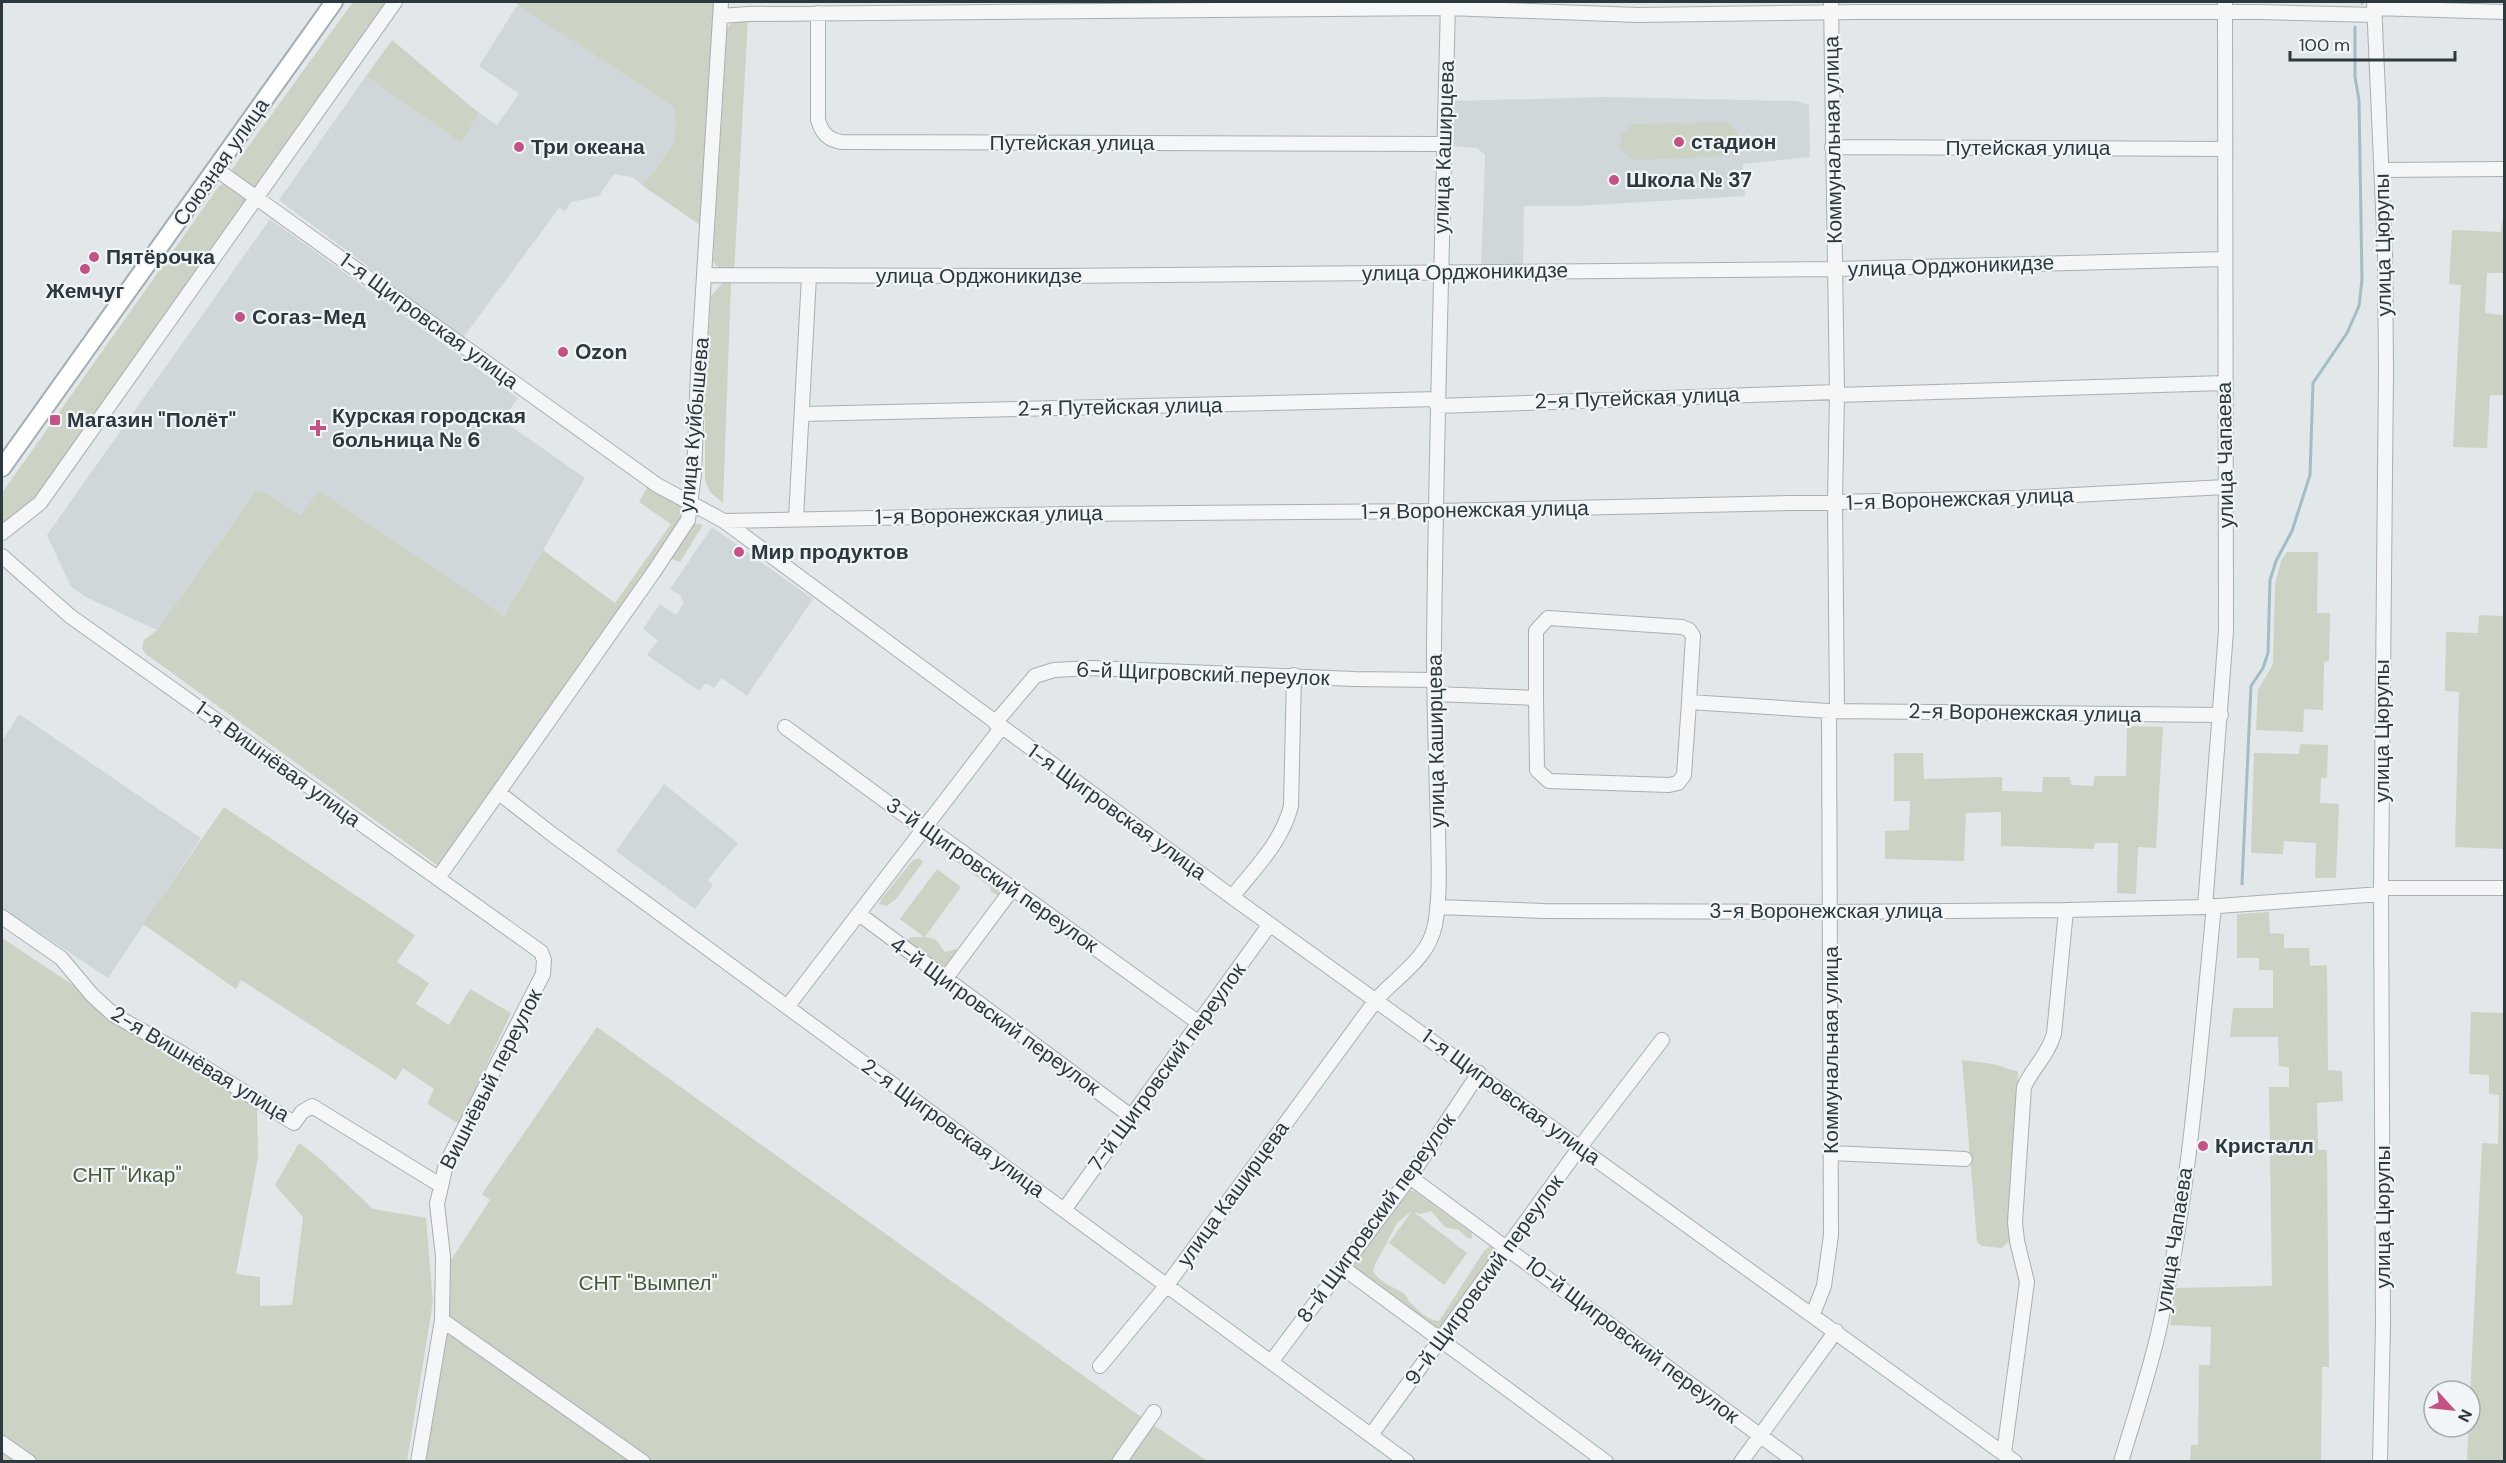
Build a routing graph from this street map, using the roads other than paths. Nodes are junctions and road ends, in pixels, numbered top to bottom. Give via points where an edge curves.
1 (334, 2) edge
2 (395, 2) edge
3 (721, 2) edge
4 (1448, 5) edge
5 (1831, 7) edge
6 (2225, 7) edge
7 (2374, 8) edge
8 (2505, 12) edge
9 (818, 13) junction
10 (721, 16) junction
11 (1444, 144) junction
12 (1832, 147) junction
13 (2223, 149) junction
14 (216, 169) junction
15 (2505, 169) edge
16 (2381, 170) junction
17 (259, 197) junction
18 (2224, 259) junction
19 (1835, 269) junction
20 (1441, 272) junction
21 (706, 275) junction
22 (809, 276) junction
23 (2224, 383) junction
24 (1837, 393) junction
25 (1438, 402) junction
26 (802, 414) junction
27 (2, 468) edge
28 (2225, 487) junction
29 (1835, 502) junction
30 (692, 503) junction
31 (1436, 512) junction
32 (796, 518) junction
33 (723, 521) junction
34 (2, 533) edge
35 (2, 556) edge
36 (1294, 675) junction
37 (1434, 680) junction
38 (1435, 694) junction
39 (1536, 698) junction
40 (1689, 702) junction
41 (1833, 711) junction
42 (2221, 715) junction
43 (998, 725) junction
44 (785, 727) dead end
45 (500, 793) junction
46 (926, 829) junction
47 (438, 878) junction
48 (1012, 888) junction
49 (2505, 888) edge
50 (2381, 891) junction
51 (1233, 897) junction
52 (2210, 906) junction
53 (1437, 907) junction
54 (2066, 910) junction
55 (1831, 912) junction
56 (859, 914) junction
57 (2, 917) edge
58 (1270, 924) junction
59 (543, 974) joint
60 (946, 978) junction
61 (1376, 1000) junction
62 (787, 1007) junction
63 (1199, 1023) junction
64 (1662, 1040) dead end
65 (1479, 1073) junction
66 (1132, 1117) junction
67 (1580, 1147) junction
68 (1831, 1153) junction
69 (1965, 1159) dead end
70 (1410, 1177) junction
71 (440, 1185) junction
72 (1064, 1210) junction
73 (1508, 1249) junction
74 (1342, 1267) junction
75 (1167, 1285) junction
76 (1813, 1314) junction
77 (442, 1320) junction
78 (1836, 1331) junction
79 (1440, 1340) junction
80 (1271, 1362) junction
81 (1100, 1366) dead end
82 (1154, 1412) dead end
83 (1371, 1435) junction
84 (1760, 1435) junction
85 (2, 1443) edge
86 (2009, 1457) edge
87 (29, 1461) edge
88 (418, 1461) edge
89 (643, 1461) edge
90 (1119, 1461) edge
91 (1407, 1461) edge
92 (1606, 1461) edge
93 (1741, 1461) edge
94 (1796, 1461) edge
95 (2121, 1461) edge
96 (2380, 1461) edge

1 - 14 main road, Союзная улица
2 - 17 street
3 - 10 street, улица Куйбышева
4 - 5 street via 1638,15
4 - 9 street
4 - 11 street, улица Каширцева
5 - 6 street
5 - 12 street, Коммунальная улица
6 - 7 street
6 - 13 street, улица Чапаева
7 - 8 street
7 - 16 street, улица Цюрупы
9 - 10 street
9 - 11 street, Путейская улица via 818,120 828,138 841,142
10 - 21 street, улица Куйбышева
11 - 20 street, улица Каширцева
12 - 13 street, Путейская улица
12 - 19 street, Коммунальная улица
13 - 18 street, улица Чапаева
14 - 17 street, 1-я Щигровская улица
14 - 27 main road, Союзная улица
15 - 16 street
16 - 50 street, улица Цюрупы via 2385,370
17 - 30 street, 1-я Щигровская улица via 657,485
17 - 34 street via 40,503
18 - 19 street, улица Орджоникидзе
18 - 23 street, улица Чапаева
19 - 20 street, улица Орджоникидзе
19 - 24 street, Коммунальная улица
20 - 22 street, улица Орджоникидзе
20 - 25 street, улица Каширцева
21 - 22 street, улица Орджоникидзе
21 - 30 street, улица Куйбышева
22 - 26 street
23 - 24 street, 2-я Путейская улица
23 - 28 street, улица Чапаева
24 - 25 street, 2-я Путейская улица
24 - 29 street, Коммунальная улица
25 - 26 street, 2-я Путейская улица
25 - 31 street, улица Каширцева
26 - 32 street
28 - 29 street, 1-я Воронежская улица via 2054,497
28 - 42 street, улица Чапаева via 2226,631
29 - 31 street, 1-я Воронежская улица
29 - 41 street, Коммунальная улица
30 - 33 street, 1-я Щигровская улица
30 - 45 street, улица Куйбышева via 684,527
31 - 32 street, 1-я Воронежская улица
31 - 37 street, улица Каширцева
32 - 33 street, 1-я Воронежская улица
33 - 43 street, 1-я Щигровская улица
35 - 47 street, 1-я Вишнёвая улица via 67,613
36 - 37 street, 6-й Щигровский переулок
36 - 43 street, 6-й Щигровский переулок via 1054,670 1035,676
36 - 51 street via 1291,806 1287,822 1280,837
37 - 38 street, улица Каширцева
38 - 39 street
38 - 53 street, улица Каширцева
39 - 40 street via 1536,631 1548,618 1689,630 1693,636
39 - 40 street via 1537,770 1549,782 1678,783 1684,775
40 - 41 street, 2-я Воронежская улица
41 - 42 street, 2-я Воронежская улица
41 - 55 street, Коммунальная улица
42 - 52 street, улица Чапаева
43 - 46 street, 6-й Щигровский переулок
43 - 51 street, 1-я Щигровская улица
44 - 46 street, 3-й Щигровский переулок
45 - 47 street, улица Куйбышева
45 - 62 street, 2-я Щигровская улица
46 - 48 street, 3-й Щигровский переулок
46 - 56 street, 6-й Щигровский переулок
47 - 59 street, 1-я Вишнёвая улица via 541,952
48 - 60 street
48 - 63 street, 3-й Щигровский переулок
49 - 50 street, 3-я Воронежская улица
50 - 52 street, 3-я Воронежская улица
50 - 96 street, улица Цюрупы
51 - 58 street, 1-я Щигровская улица
52 - 54 street, 3-я Воронежская улица
52 - 95 street, улица Чапаева via 2182,1203 2159,1331
53 - 55 street, 3-я Воронежская улица
53 - 61 street, улица Каширцева via 1426,949
54 - 55 street, 3-я Воронежская улица
54 - 86 street via 2054,1034 2046,1055 2024,1087 2015,1222 2027,1282
55 - 68 street, Коммунальная улица
56 - 60 street, 4-й Щигровский переулок
56 - 62 street, 6-й Щигровский переулок
57 - 71 street, 2-я Вишнёвая улица via 61,958 92,995 133,1027 294,1123 312,1106
58 - 61 street, 1-я Щигровская улица
58 - 63 street, 7-й Щигровский переулок
59 - 71 street, Вишнёвый переулок via 446,1164
60 - 66 street, 4-й Щигровский переулок
61 - 65 street, 1-я Щигровская улица
61 - 75 street, улица Каширцева
62 - 72 street, 2-я Щигровская улица
63 - 66 street, 7-й Щигровский переулок
64 - 67 street, 9-й Щигровский переулок
65 - 67 street, 1-я Щигровская улица
65 - 70 street, 8-й Щигровский переулок
66 - 72 street, 7-й Щигровский переулок
67 - 73 street, 9-й Щигровский переулок
67 - 76 street, 1-я Щигровская улица
68 - 69 street
68 - 76 street, Коммунальная улица via 1828,1267
70 - 73 street, 10-й Щигровский переулок
70 - 74 street, 8-й Щигровский переулок
71 - 77 street, Вишнёвый переулок via 437,1204 443,1256
72 - 75 street, 2-я Щигровская улица
73 - 79 street, 9-й Щигровский переулок
73 - 84 street, 10-й Щигровский переулок
74 - 79 street
74 - 80 street, 8-й Щигровский переулок
75 - 80 street, 2-я Щигровская улица
75 - 81 street, улица Каширцева
76 - 78 street, 1-я Щигровская улица
77 - 88 street, Вишнёвый переулок
77 - 89 street
78 - 84 street
78 - 86 street, 1-я Щигровская улица
79 - 83 street, 9-й Щигровский переулок
79 - 92 street
80 - 83 street, 2-я Щигровская улица
82 - 90 street
83 - 91 street, 2-я Щигровская улица
84 - 93 street
84 - 94 street, 10-й Щигровский переулок
85 - 87 street

